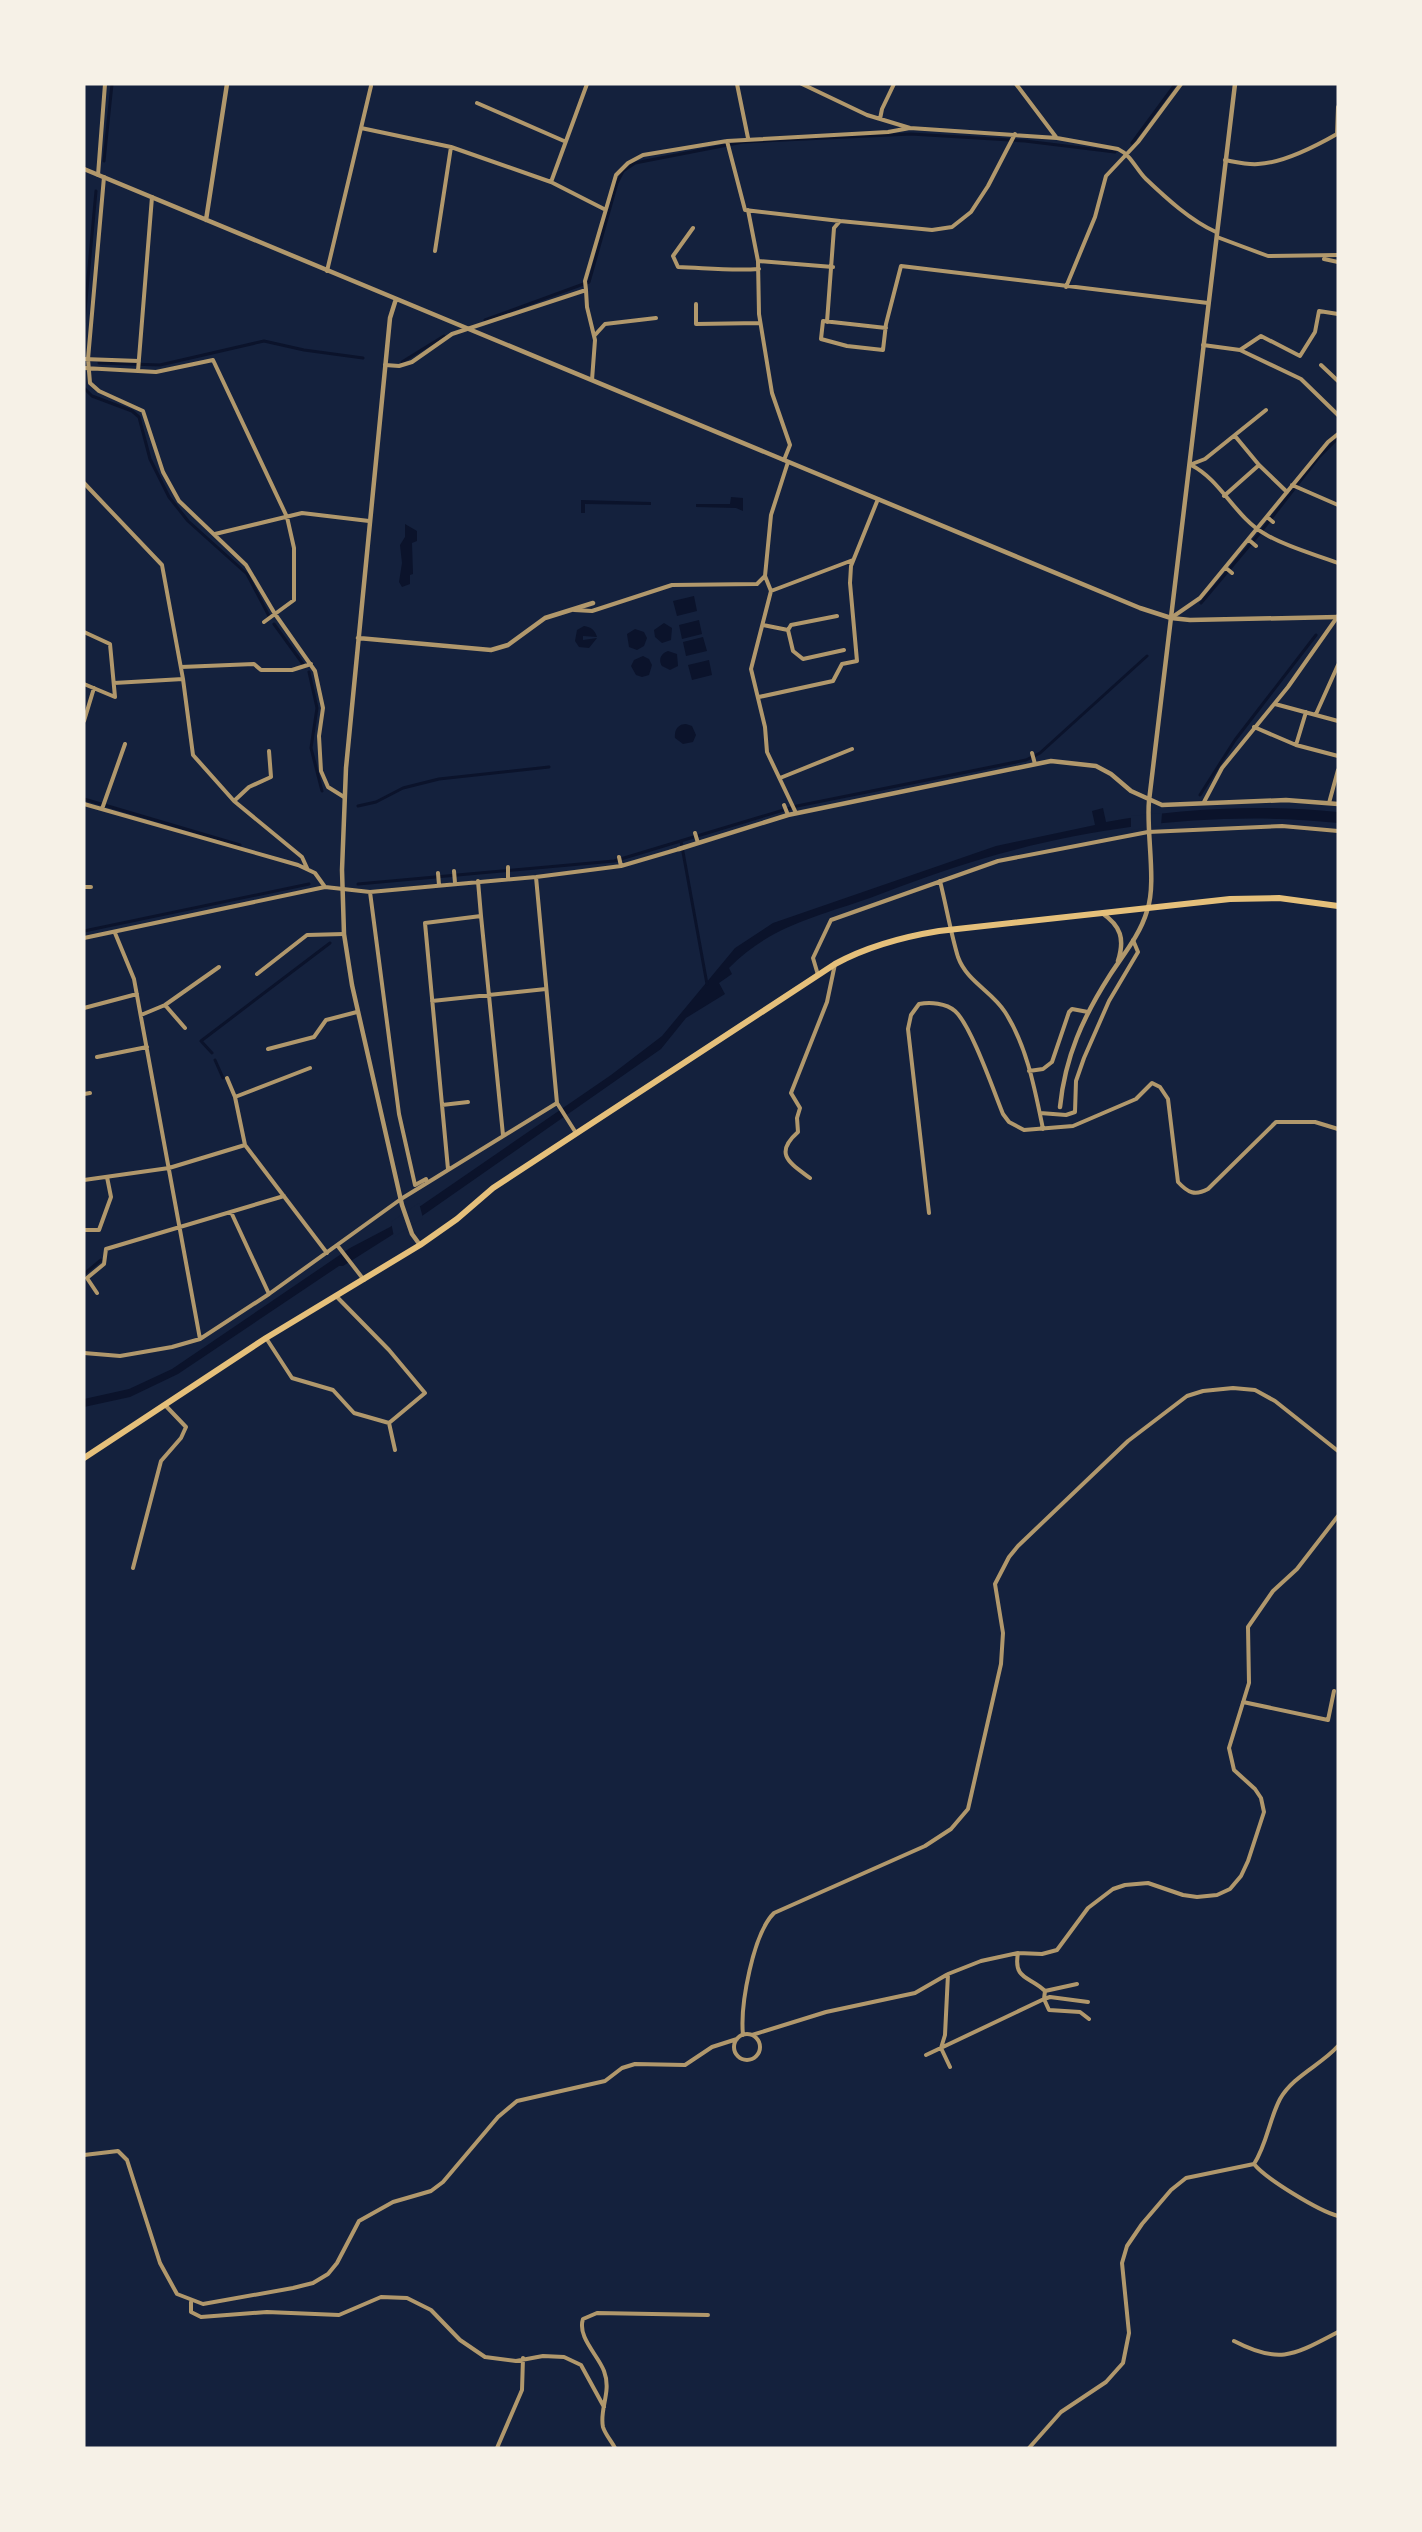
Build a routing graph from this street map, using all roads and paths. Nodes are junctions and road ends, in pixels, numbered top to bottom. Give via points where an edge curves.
1 (105, 84) edge
2 (227, 84) edge
3 (587, 84) edge
4 (738, 84) edge
5 (804, 84) edge
6 (894, 84) edge
7 (1016, 84) edge
8 (1182, 84) edge
9 (1235, 84) edge
10 (371, 86) dead end
11 (477, 103) dead end
12 (1338, 107) edge
13 (880, 120) junction
14 (361, 128) junction
15 (910, 128) junction
16 (748, 138) junction
17 (1014, 138) junction
18 (1057, 138) junction
19 (564, 141) junction
20 (728, 143) junction
21 (451, 147) junction
22 (1126, 152) junction
23 (1225, 160) junction
24 (84, 169) edge
25 (98, 175) junction
26 (104, 177) junction
27 (550, 182) junction
28 (152, 197) junction
29 (604, 209) junction
30 (748, 210) junction
31 (206, 220) junction
32 (840, 221) junction
33 (693, 228) dead end
34 (1216, 235) junction
35 (435, 251) dead end
36 (1338, 255) edge
37 (1320, 257) junction
38 (758, 261) junction
39 (1338, 262) edge
40 (833, 267) junction
41 (759, 269) junction
42 (327, 271) junction
43 (585, 285) junction
44 (1066, 287) junction
45 (396, 299) junction
46 (1208, 303) junction
47 (696, 304) dead end
48 (1338, 314) edge
49 (656, 318) dead end
50 (827, 322) junction
51 (760, 323) junction
52 (886, 328) junction
53 (467, 329) junction
54 (594, 335) junction
55 (1203, 345) junction
56 (1240, 350) junction
57 (86, 359) edge
58 (1321, 364) dead end
59 (385, 365) junction
60 (139, 366) junction
61 (86, 368) edge
62 (1337, 379) edge
63 (592, 380) junction
64 (1266, 410) dead end
65 (1338, 415) edge
66 (1338, 434) edge
67 (1235, 436) junction
68 (786, 461) junction
69 (1191, 465) junction
70 (1259, 465) junction
71 (84, 483) edge
72 (1294, 487) junction
73 (1287, 492) junction
74 (1224, 496) junction
75 (878, 499) junction
76 (1338, 505) edge
77 (287, 517) junction
78 (369, 521) junction
79 (1260, 531) junction
80 (215, 534) junction
81 (853, 560) junction
82 (1338, 563) edge
83 (765, 576) junction
84 (771, 591) junction
85 (593, 603) dead end
86 (573, 610) junction
87 (275, 614) junction
88 (837, 616) dead end
89 (1338, 617) edge
90 (1171, 618) junction
91 (264, 622) dead end
92 (763, 625) junction
93 (788, 630) junction
94 (84, 632) edge
95 (358, 638) junction
96 (844, 650) dead end
97 (311, 664) junction
98 (1338, 665) edge
99 (181, 667) junction
100 (183, 680) junction
101 (114, 683) junction
102 (84, 684) edge
103 (94, 688) junction
104 (759, 698) junction
105 (1275, 704) junction
106 (1306, 711) junction
107 (1316, 714) junction
108 (1338, 720) edge
109 (84, 721) edge
110 (1254, 727) junction
111 (125, 744) dead end
112 (1296, 745) junction
113 (852, 749) dead end
114 (269, 751) dead end
115 (1032, 754) dead end
116 (1338, 756) edge
117 (1035, 762) junction
118 (1338, 770) edge
119 (780, 778) junction
120 (344, 797) junction
121 (234, 801) junction
122 (1149, 801) junction
123 (1204, 802) junction
124 (1329, 803) junction
125 (84, 804) edge
126 (1338, 804) edge
127 (103, 806) junction
128 (784, 806) dead end
129 (794, 809) junction
130 (787, 813) junction
131 (1148, 830) junction
132 (1338, 831) edge
133 (679, 849) joint
134 (307, 868) junction
135 (536, 877) junction
136 (478, 881) junction
137 (940, 881) junction
138 (84, 887) edge
139 (91, 887) dead end
140 (325, 887) junction
141 (342, 889) junction
142 (370, 892) junction
143 (1338, 906) edge
144 (1149, 908) junction
145 (1102, 914) junction
146 (481, 916) junction
147 (953, 930) junction
148 (115, 933) junction
149 (344, 934) junction
150 (84, 938) edge
151 (1133, 940) junction
152 (835, 964) junction
153 (1116, 966) junction
154 (219, 967) dead end
155 (257, 974) dead end
156 (818, 975) junction
157 (546, 989) junction
158 (137, 993) junction
159 (489, 995) junction
160 (432, 1001) junction
161 (165, 1005) junction
162 (84, 1008) edge
163 (357, 1012) junction
164 (1088, 1012) junction
165 (141, 1015) junction
166 (185, 1028) dead end
167 (147, 1047) junction
168 (268, 1049) dead end
169 (97, 1057) dead end
170 (310, 1068) dead end
171 (1029, 1071) junction
172 (227, 1078) dead end
173 (90, 1093) dead end
174 (84, 1094) edge
175 (235, 1097) junction
176 (468, 1102) dead end
177 (558, 1104) junction
178 (442, 1105) junction
179 (1060, 1107) dead end
180 (1040, 1113) junction
181 (1044, 1129) junction
182 (1338, 1129) edge
183 (577, 1134) junction
184 (503, 1135) junction
185 (244, 1144) junction
186 (169, 1168) junction
187 (448, 1169) junction
188 (107, 1178) junction
189 (810, 1178) dead end
190 (84, 1180) edge
191 (427, 1183) junction
192 (284, 1196) junction
193 (401, 1202) junction
194 (231, 1212) junction
195 (929, 1213) dead end
196 (181, 1228) junction
197 (84, 1230) edge
198 (420, 1245) junction
199 (339, 1247) junction
200 (327, 1252) junction
201 (364, 1280) junction
202 (97, 1293) dead end
203 (268, 1294) junction
204 (337, 1296) junction
205 (266, 1338) junction
206 (200, 1339) junction
207 (84, 1353) edge
208 (165, 1405) junction
209 (389, 1423) junction
210 (396, 1450) dead end
211 (1338, 1451) edge
212 (84, 1458) edge
213 (1338, 1516) edge
214 (133, 1568) dead end
215 (1334, 1691) dead end
216 (1243, 1702) junction
217 (1018, 1953) junction
218 (948, 1974) junction
219 (1077, 1984) dead end
220 (1046, 1991) junction
221 (1044, 1999) junction
222 (1088, 2002) dead end
223 (1089, 2019) dead end
224 (743, 2035) junction
225 (752, 2035) junction
226 (737, 2039) junction
227 (1338, 2046) edge
228 (941, 2048) junction
229 (926, 2055) dead end
230 (950, 2067) dead end
231 (84, 2155) edge
232 (1254, 2164) junction
233 (1338, 2216) edge
234 (192, 2301) junction
235 (708, 2315) dead end
236 (1338, 2332) edge
237 (1233, 2341) dead end
238 (523, 2358) junction
239 (604, 2407) junction
240 (497, 2448) edge
241 (615, 2448) edge
242 (1029, 2448) edge

1 - 25 street
2 - 31 street
3 - 19 street
4 - 16 street
5 - 13 street
6 - 13 street
7 - 18 street
8 - 22 street
9 - 23 street
10 - 14 street
11 - 19 street
12 - 23 street via 1337,134 1324,141 1259,164
13 - 15 street
14 - 21 street
14 - 42 street
15 - 16 street
15 - 17 street
16 - 20 street
17 - 18 street
17 - 32 street via 971,212 952,227 932,230
18 - 22 street
19 - 27 street
20 - 29 street via 644,155 628,163 616,175
20 - 30 street
21 - 27 street
21 - 35 street
22 - 34 street via 1144,177
22 - 44 street via 1106,176 1095,217
23 - 34 street
24 - 25 street
25 - 26 street
26 - 28 street
26 - 57 street
27 - 29 street
28 - 31 street
28 - 60 street
29 - 43 street
30 - 32 street
30 - 38 street
31 - 42 street
32 - 40 street via 834,228
33 - 41 street via 673,256 678,267
34 - 37 street via 1263,255
34 - 46 street
36 - 37 street
37 - 39 street
38 - 40 street
38 - 41 street
40 - 50 street
41 - 51 street
42 - 45 street
43 - 53 street
43 - 54 street
44 - 46 street
44 - 52 street via 901,266
45 - 53 street
45 - 59 street
46 - 55 street
47 - 51 street via 696,324
48 - 56 street via 1319,311 1315,332 1300,356 1261,336
49 - 54 street via 605,324
50 - 52 street
50 - 52 street via 823,321 821,339 883,350
51 - 68 street via 774,403 790,445
53 - 59 street via 433,346 412,363
53 - 63 street
54 - 63 street
55 - 56 street
55 - 69 street
56 - 65 street via 1300,379
57 - 60 street
57 - 61 street
58 - 62 street
59 - 78 street
60 - 61 street
60 - 77 street via 156,372 213,360
61 - 80 street via 90,383 99,391 143,411 163,472 179,501
63 - 68 street
64 - 67 street
66 - 72 street
67 - 69 street
67 - 70 street
68 - 75 street
68 - 83 street via 771,515
69 - 74 street via 1201,470
69 - 90 street
70 - 73 street
70 - 74 street
71 - 99 street via 162,565
72 - 73 street
72 - 76 street
73 - 79 street
74 - 79 street
75 - 81 street
75 - 90 street
77 - 78 street via 302,513
77 - 80 street
77 - 87 street via 294,548 294,600
78 - 95 street
79 - 82 street
79 - 90 street via 1229,571 1194,604
80 - 87 street via 246,565
81 - 84 street
81 - 104 street via 850,583 857,661 842,664 833,681
83 - 84 street
83 - 86 street via 757,584 749,585 672,585 592,611
84 - 92 street
85 - 86 street
86 - 95 street via 545,618 508,645 490,650
87 - 91 street
87 - 97 street
88 - 93 street via 791,625
89 - 90 street
89 - 105 street
90 - 122 street
92 - 93 street
92 - 104 street via 751,669
93 - 96 street via 793,651 803,659
94 - 101 street via 110,644
95 - 120 street
97 - 99 street via 292,670 261,670 254,664 229,663
97 - 120 street via 323,708 319,736 321,771 328,787
98 - 107 street
99 - 100 street
100 - 101 street
100 - 121 street via 193,755
101 - 103 street via 115,698
102 - 103 street
103 - 109 street
104 - 119 street via 767,752
105 - 106 street
105 - 110 street
106 - 107 street
106 - 112 street
107 - 108 street
110 - 112 street
110 - 123 street via 1222,768
111 - 127 street
112 - 116 street
113 - 119 street
114 - 121 street via 271,777 249,787
115 - 117 street
117 - 122 street via 1096,766
117 - 129 street
118 - 124 street
119 - 129 street
120 - 141 street
121 - 134 street via 302,857
122 - 123 street via 1167,805
122 - 131 street
123 - 124 street
124 - 126 street
125 - 127 street
127 - 134 street
128 - 130 street
129 - 130 street
130 - 133 street via 696,837
131 - 132 street via 1282,826
131 - 137 street via 998,861
131 - 144 street
133 - 135 street
134 - 140 street
135 - 136 street via 508,872
135 - 157 street
136 - 142 street via 438,878
136 - 146 street
137 - 147 street
137 - 156 street via 831,920 813,958
138 - 139 street
140 - 141 street
140 - 148 street
141 - 142 street
141 - 149 street
142 - 191 street via 399,1114 415,1185 426,1179
143 - 144 main road via 1279,898
144 - 145 main road
144 - 151 street
145 - 147 main road
145 - 153 street via 1117,926 1122,940
146 - 159 street
146 - 160 street via 424,924
147 - 152 main road via 893,940
147 - 171 street via 965,971 1005,1011
148 - 150 street
148 - 158 street
149 - 155 street via 307,935
149 - 163 street
151 - 153 street
151 - 180 street via 1138,952 1109,1001 1080,1067 1075,1112
152 - 156 main road
152 - 189 street via 827,1002 791,1093 801,1108 798,1132 788,1140 785,1151 789,1162
153 - 164 street
154 - 161 street
156 - 183 main road
157 - 159 street
157 - 177 street
158 - 162 street
158 - 165 street
159 - 160 street
159 - 184 street
160 - 178 street
161 - 165 street
161 - 166 street
163 - 168 street via 326,1020 314,1037
163 - 193 street
164 - 171 street via 1072,1009 1052,1062 1043,1069
164 - 179 street via 1068,1058
165 - 167 street
167 - 169 street
167 - 186 street
170 - 175 street
171 - 180 street
172 - 175 street
173 - 174 street
175 - 185 street
176 - 178 street
177 - 183 street
177 - 184 street
178 - 187 street
180 - 181 street
181 - 182 street via 1073,1126 1136,1099 1152,1083 1168,1099 1178,1182 1186,1192 1199,1194 1227,1173 1276,1122 1315,1122
181 - 195 street via 1024,1130 1009,1122 955,1011 931,1002 919,1004 908,1029
183 - 198 main road via 493,1188
184 - 187 street
185 - 186 street
185 - 192 street
186 - 188 street
186 - 196 street
187 - 191 street
188 - 190 street
188 - 197 street via 111,1197 99,1230
191 - 193 street
192 - 194 street
192 - 200 street
193 - 198 street
193 - 199 street
194 - 196 street
194 - 203 street
196 - 202 street via 106,1249 104,1264 87,1278
196 - 206 street
198 - 201 main road
199 - 200 street
199 - 201 street
200 - 203 street
201 - 204 main road
203 - 206 street
204 - 205 main road
204 - 209 street via 425,1393
205 - 208 main road
205 - 209 street via 292,1378 333,1390 354,1413
206 - 207 street via 120,1356
208 - 212 main road
208 - 214 street via 186,1427 161,1461
209 - 210 street
211 - 224 street via 1255,1390 1203,1391 1187,1396 1128,1442 1035,1528 1009,1557 995,1584 1003,1633 1001,1664 968,1809 951,1828 925,1846 795,1902 764,1922 745,1995
213 - 216 street via 1297,1569 1273,1591 1248,1627 1250,1664
215 - 216 street via 1328,1720
216 - 217 street via 1229,1748 1230,1760 1234,1770 1261,1798 1264,1812 1248,1861 1230,1889 1197,1897 1148,1883 1125,1885 1088,1908 1057,1950
217 - 218 street
217 - 220 street via 1016,1966 1020,1974
218 - 225 street via 915,1993
218 - 228 street
219 - 220 street
220 - 221 street
221 - 222 street
221 - 223 street via 1049,2010 1080,2012
221 - 228 street
224 - 225 street
224 - 226 street
225 - 226 street via 760,2047 752,2058 744,2059 737,2054
226 - 234 street via 712,2047 685,2065 634,2064 605,2081 518,2102 498,2117 437,2186 416,2197 393,2202 359,2221 328,2274 293,2288 203,2304
227 - 232 street via 1281,2097
228 - 229 street
228 - 230 street
231 - 234 street via 118,2151 127,2160 160,2263 177,2294
232 - 233 street via 1262,2174
232 - 242 street via 1186,2178 1142,2224 1127,2246 1122,2263 1129,2333 1123,2362 1106,2382 1061,2412
234 - 238 street via 191,2312 201,2317 267,2312 339,2316 381,2297 407,2298 431,2310 460,2340 485,2357 497,2361
235 - 239 street via 597,2313 583,2319 581,2325 608,2385
236 - 237 street via 1301,2352 1272,2357
238 - 239 street via 564,2357 581,2365
238 - 240 street via 522,2390
239 - 241 street via 603,2427

